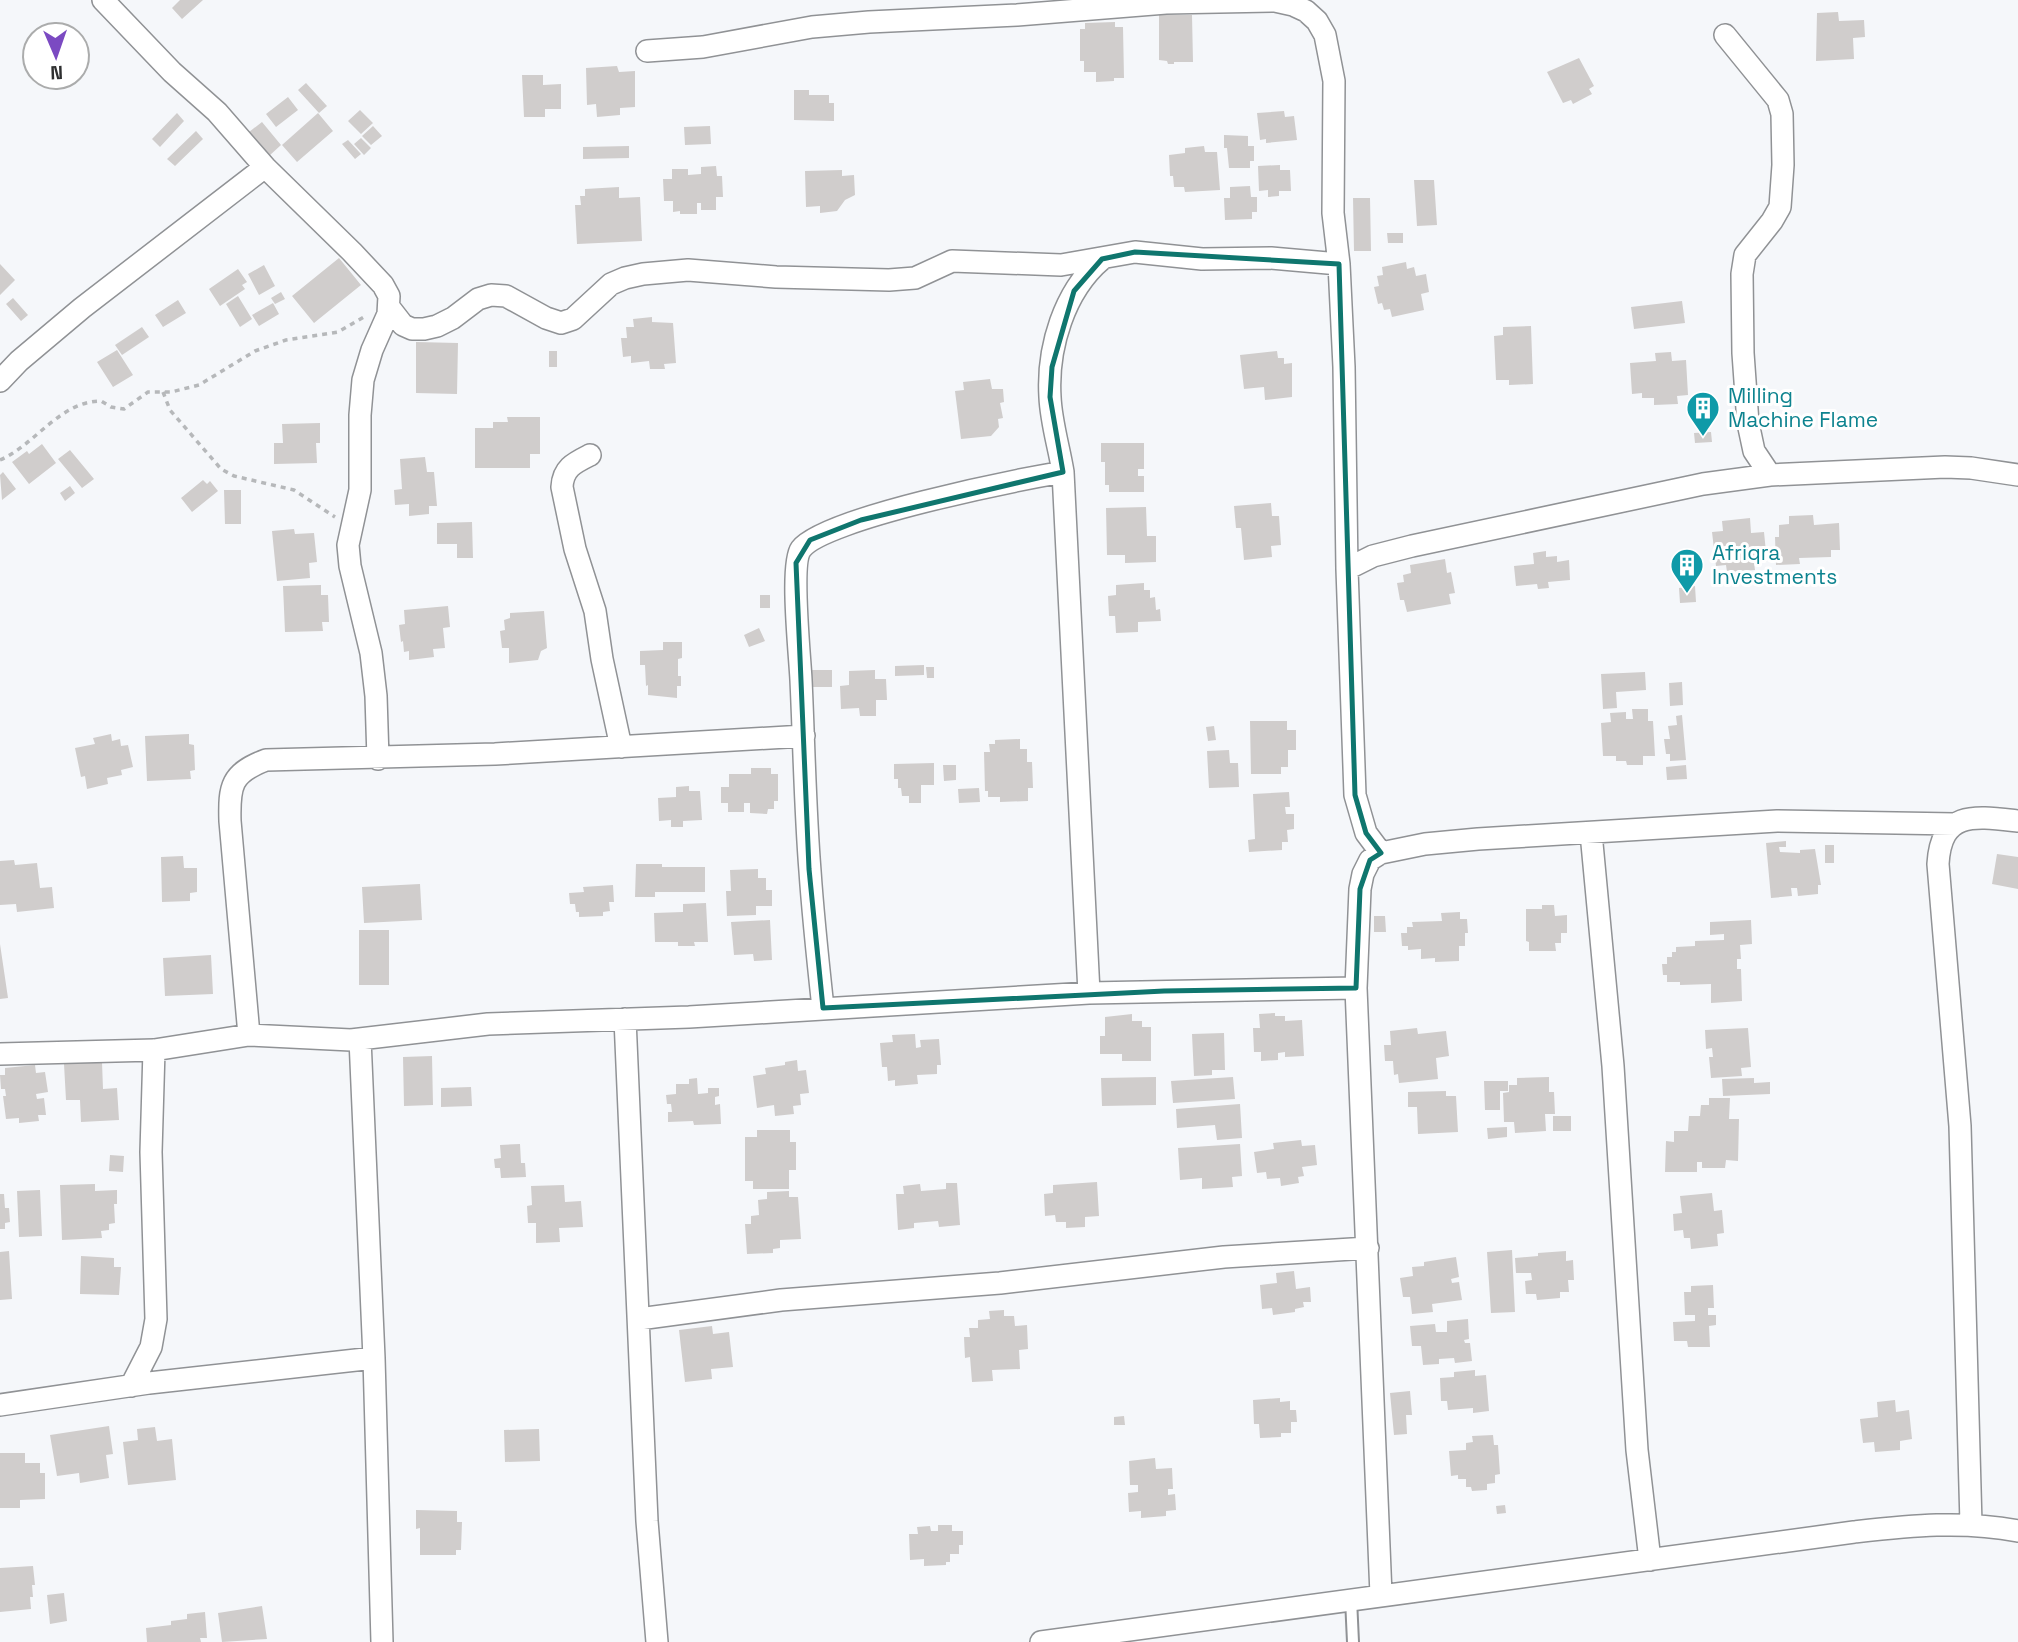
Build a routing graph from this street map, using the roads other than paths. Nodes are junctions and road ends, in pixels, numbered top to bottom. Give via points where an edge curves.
1 (103, 0) edge
2 (1725, 35) dead end
3 (648, 51) dead end
4 (265, 167) junction
5 (1102, 258) junction
6 (1339, 264) junction
7 (389, 304) junction
8 (0, 382) edge
9 (590, 455) dead end
10 (1063, 472) junction
11 (1770, 475) junction
12 (2018, 475) edge
13 (1347, 569) junction
14 (804, 736) junction
15 (621, 747) junction
16 (378, 759) junction
17 (2018, 821) edge
18 (1955, 824) junction
19 (1591, 833) junction
20 (1381, 853) junction
21 (1356, 988) junction
22 (1089, 993) junction
23 (823, 1008) junction
24 (625, 1019) junction
25 (249, 1035) junction
26 (360, 1039) junction
27 (154, 1050) junction
28 (0, 1054) edge
29 (1368, 1248) junction
30 (639, 1319) junction
31 (374, 1358) junction
32 (131, 1386) junction
33 (0, 1405) edge
34 (1971, 1524) junction
35 (2018, 1531) edge
36 (1650, 1560) junction
37 (1381, 1595) junction
38 (1351, 1598) junction
39 (382, 1642) edge
40 (657, 1642) edge
41 (1041, 1642) edge
42 (1353, 1642) edge

1 - 4 street via 217,111
2 - 11 street via 1778,100 1782,114 1780,206 1745,255 1742,274 1748,423 1754,451
3 - 6 street via 869,22 1166,2 1275,1 1293,5 1317,21 1330,58
4 - 7 street via 383,285
4 - 8 street via 82,308
5 - 6 street via 1135,252
5 - 7 street via 1061,265 952,261 915,278 888,280 699,270 643,274 611,284 582,314 561,323 506,296 491,295 437,326 412,329 403,325
5 - 10 street via 1074,291 1052,366 1050,397
6 - 13 street
7 - 16 street via 363,380 360,490 348,545 374,671
9 - 15 street via 567,468 562,487 595,611
10 - 14 street via 871,517 824,533 805,545 796,563
10 - 22 street
11 - 12 street via 1945,467
11 - 13 street via 1703,484 1412,546 1373,556
13 - 20 street via 1355,795 1366,834
14 - 15 street
14 - 23 street
15 - 16 street
16 - 25 street via 266,760 236,778 230,793 230,821
17 - 18 street via 1971,819
18 - 19 street via 1801,820
18 - 34 street via 1944,832 1938,864 1960,1126
19 - 20 street via 1478,839
19 - 36 street via 1614,1066 1637,1450
20 - 21 street via 1370,860 1360,888
21 - 22 street
21 - 29 street
22 - 23 street
23 - 24 street
24 - 26 street via 488,1024
24 - 30 street
25 - 26 street
25 - 27 street
26 - 31 street
27 - 28 street
27 - 32 street via 151,1152 156,1319 151,1347
29 - 30 street via 1224,1257 1000,1283 781,1300
29 - 37 street
30 - 40 street
31 - 32 street
31 - 39 street
32 - 33 street
34 - 35 street
34 - 36 street via 1854,1532
36 - 37 street
37 - 38 street
38 - 41 street
38 - 42 lane

